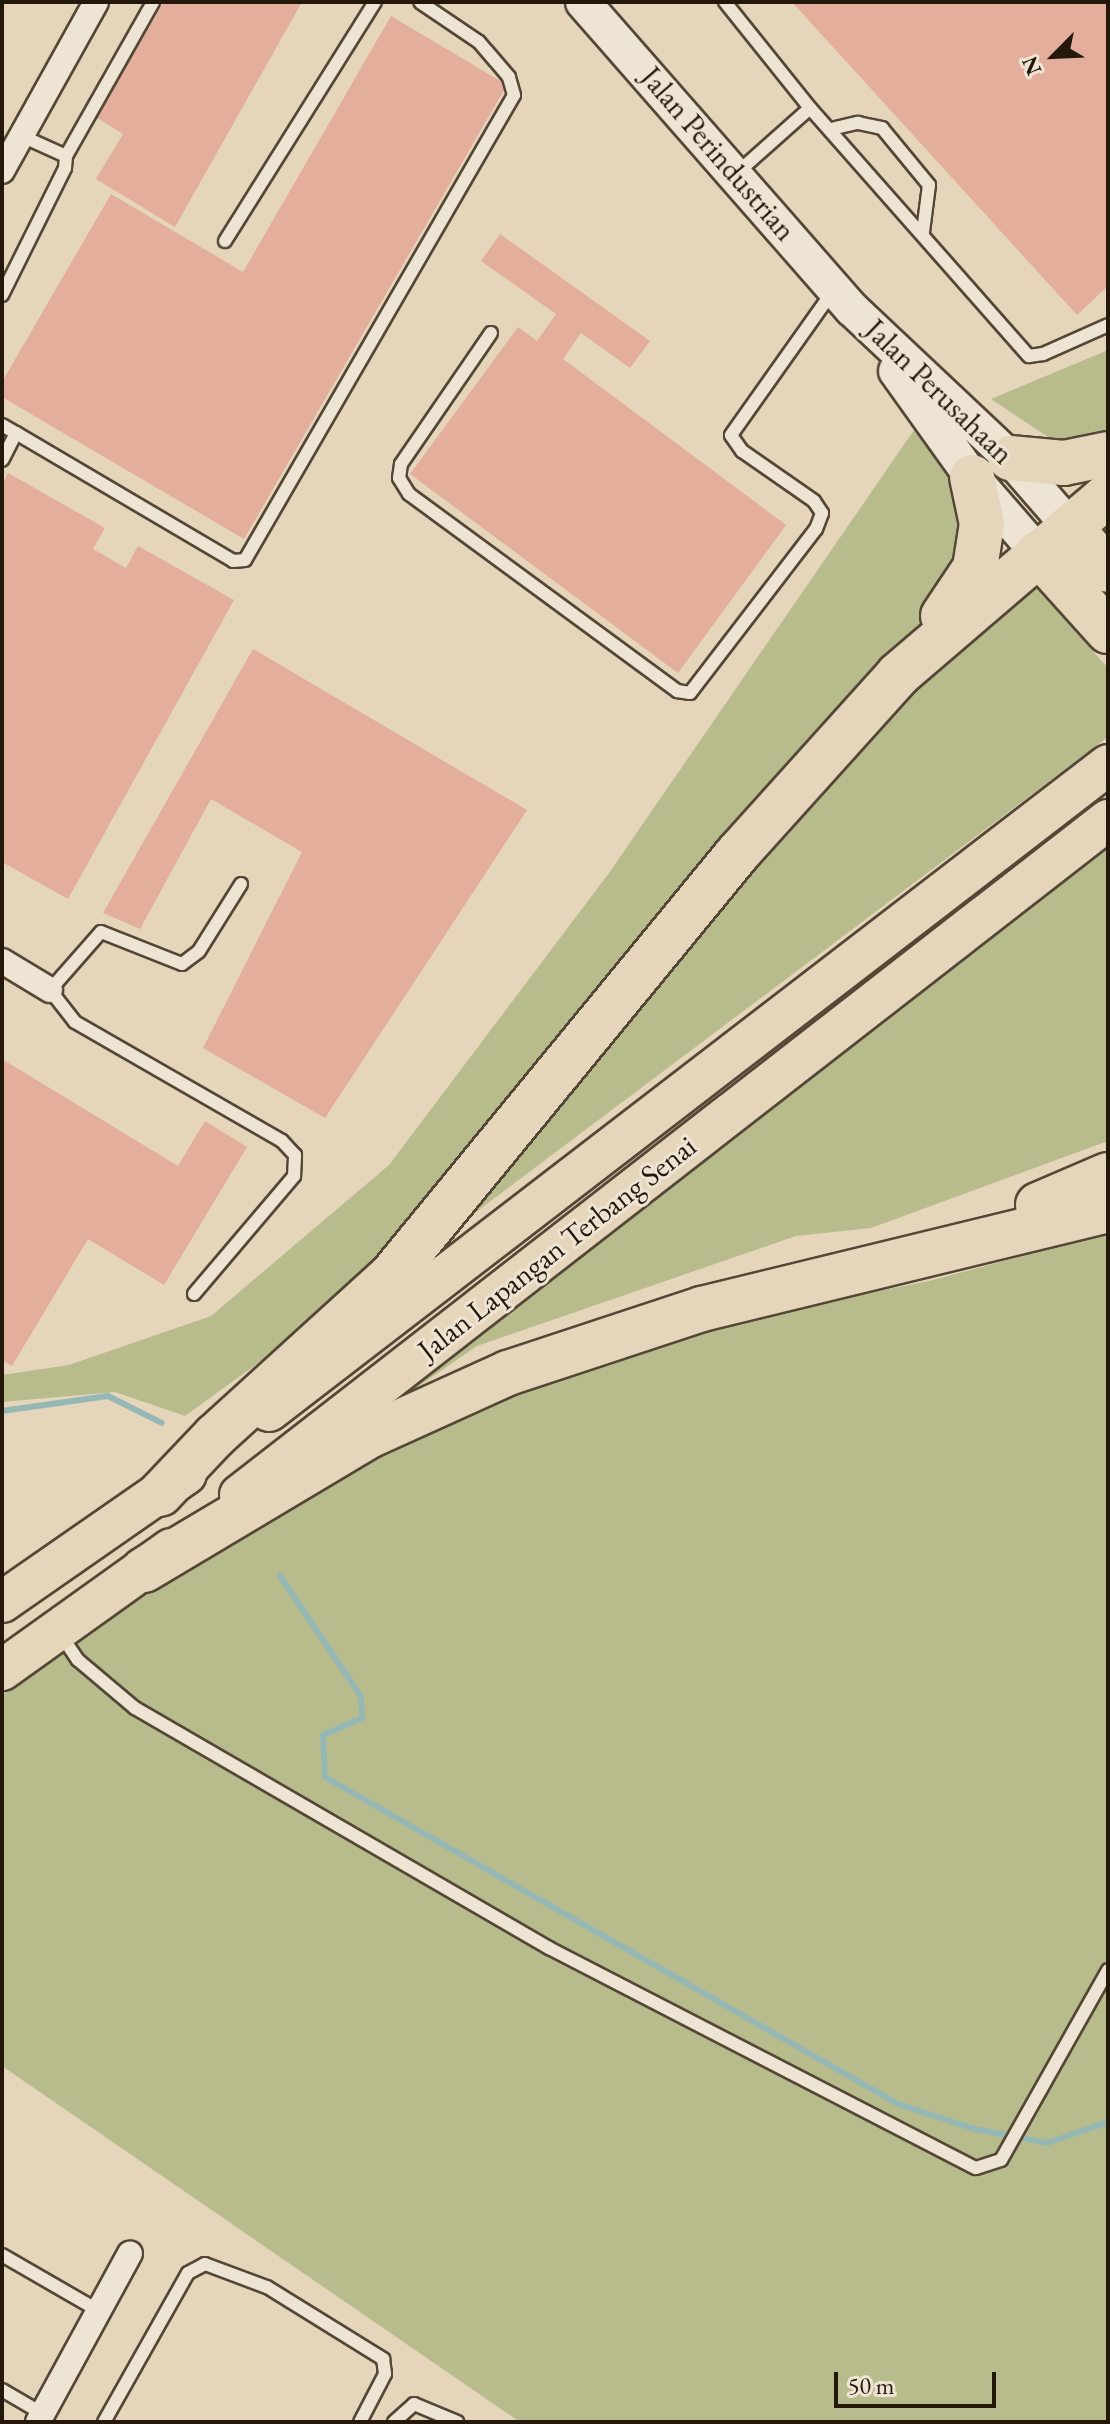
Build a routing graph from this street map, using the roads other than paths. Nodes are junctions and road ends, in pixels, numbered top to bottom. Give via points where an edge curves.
1 (96, 2) edge
2 (153, 2) edge
3 (375, 2) edge
4 (420, 2) edge
5 (725, 2) edge
6 (594, 5) edge
7 (810, 108) junction
8 (831, 129) junction
9 (22, 136) junction
10 (66, 156) junction
11 (2, 171) edge
12 (735, 175) junction
13 (923, 232) junction
14 (225, 241) dead end
15 (2, 295) edge
16 (843, 299) junction
17 (1108, 325) edge
18 (491, 333) dead end
19 (2, 425) edge
20 (16, 433) junction
21 (1108, 454) edge
22 (2, 460) edge
23 (991, 468) junction
24 (1108, 495) edge
25 (1054, 540) junction
26 (1108, 570) edge
27 (1108, 631) edge
28 (898, 675) junction
29 (1108, 765) edge
30 (1108, 820) edge
31 (241, 884) dead end
32 (2, 961) edge
33 (50, 990) junction
34 (1108, 1175) edge
35 (1108, 1210) edge
36 (936, 1248) junction
37 (194, 1294) dead end
38 (160, 1494) junction
39 (144, 1570) junction
40 (2, 1602) edge
41 (58, 1631) junction
42 (2, 1670) edge
43 (1108, 1970) edge
44 (130, 2253) dead end
45 (2, 2255) edge
46 (99, 2311) junction
47 (2, 2390) edge
48 (40, 2418) edge
49 (104, 2422) edge
50 (360, 2422) edge
51 (394, 2422) edge
52 (457, 2422) edge

1 - 9 street
2 - 10 lane
3 - 14 lane
4 - 20 lane via 479,42 509,77 514,95 245,560 233,561
5 - 7 lane
6 - 12 main road, Jalan Perindustrian
7 - 8 lane
7 - 12 lane
8 - 13 lane
8 - 13 lane via 858,123 882,128 929,185
9 - 10 lane
9 - 11 street
10 - 15 lane via 63,177
12 - 16 main road, Jalan Perindustrian
13 - 17 lane via 1029,356
16 - 18 lane via 731,435 742,451 814,501 822,513 816,529 690,693 677,691 409,494 399,478 401,464
16 - 23 main road, Jalan Perusahaan
19 - 20 lane
20 - 22 lane
21 - 23 highway
23 - 25 main road, Jalan Perusahaan
23 - 28 highway via 975,568
24 - 25 highway
25 - 26 highway
25 - 27 highway
25 - 28 highway
28 - 38 highway via 738,853 391,1276 215,1436
29 - 38 highway, Jalan Lapangan Terbang Senai
30 - 39 highway, Jalan Lapangan Terbang Senai
31 - 33 lane via 199,951 182,964 101,932
32 - 33 street
33 - 37 lane via 75,1022 282,1141 295,1155 294,1176
34 - 36 highway
35 - 36 highway
36 - 39 highway via 702,1309 508,1373 369,1436
38 - 40 highway, Jalan Lapangan Terbang Senai
39 - 41 highway, Jalan Lapangan Terbang Senai
41 - 42 highway, Jalan Lapangan Terbang Senai
41 - 43 lane via 78,1660 135,1708 549,1948 976,2168 995,2165 1006,2151
44 - 46 street
45 - 46 lane
46 - 48 street
47 - 48 lane
49 - 50 lane via 188,2273 205,2264 267,2287 383,2359 385,2374
51 - 52 lane via 414,2404

